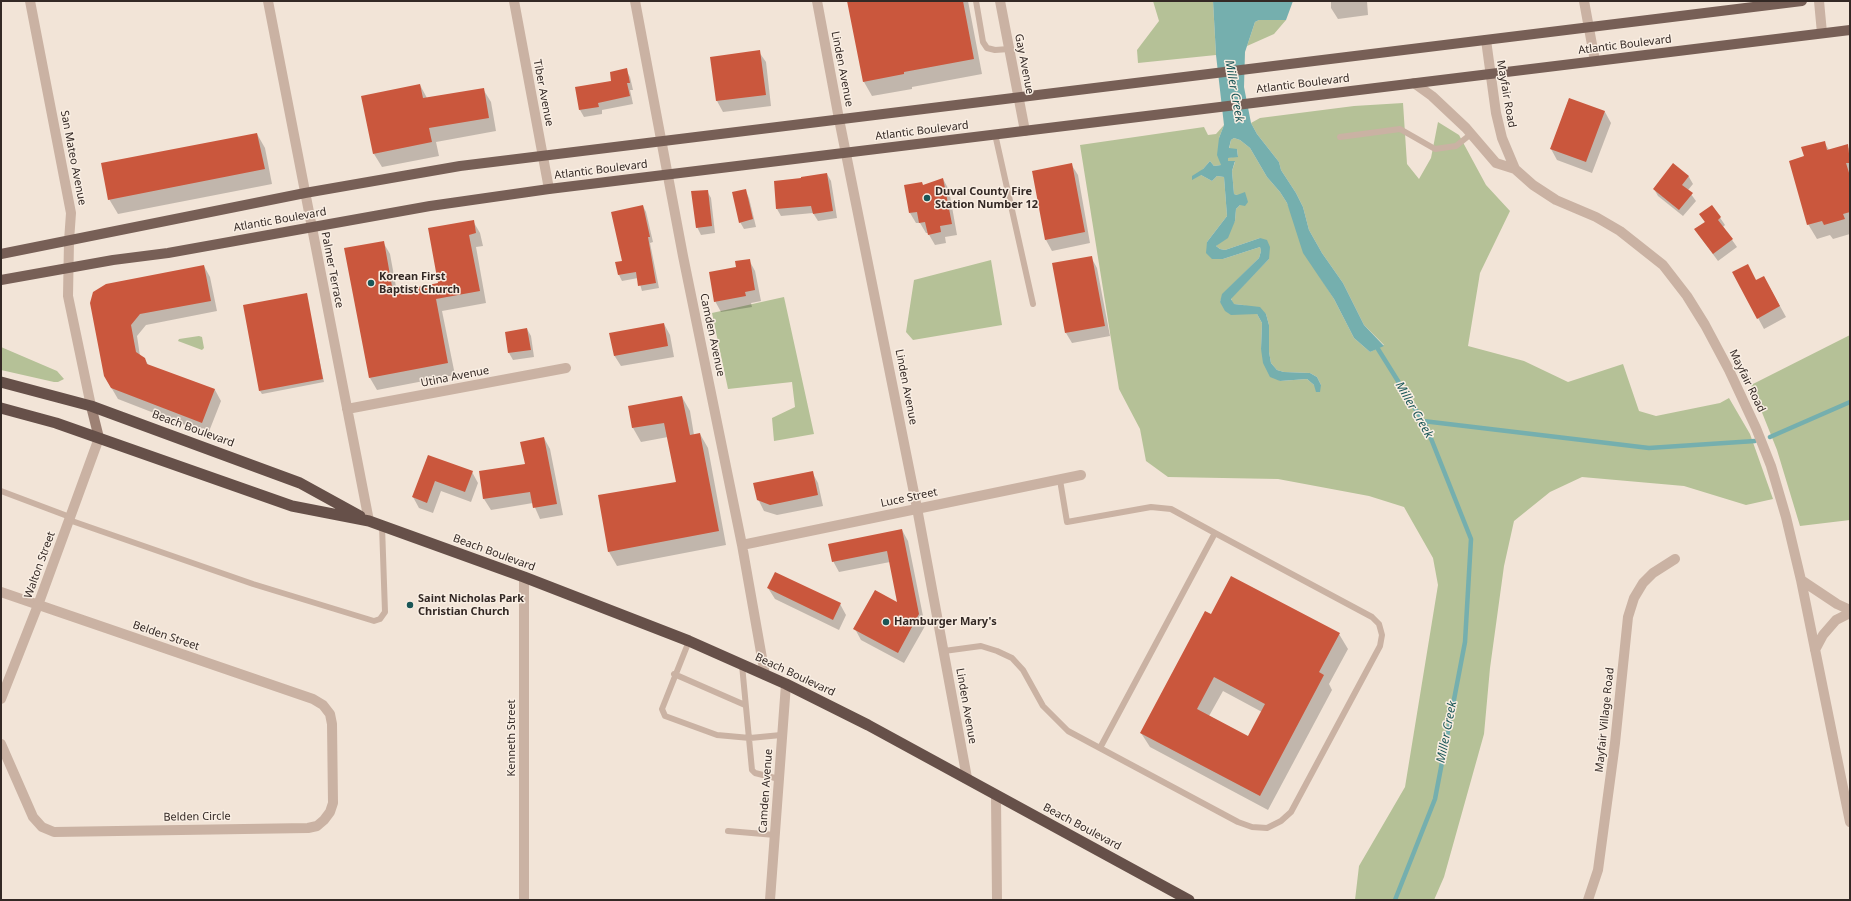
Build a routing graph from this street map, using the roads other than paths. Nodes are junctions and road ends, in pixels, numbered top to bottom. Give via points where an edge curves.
1 (30, 1) edge
2 (268, 1) edge
3 (514, 1) edge
4 (635, 1) edge
5 (817, 1) edge
6 (976, 1) edge
7 (1000, 1) edge
8 (1584, 1) edge
9 (1802, 1) edge
10 (1819, 1) edge
11 (1589, 27) junction
12 (1850, 30) edge
13 (1822, 33) junction
14 (1486, 40) junction
15 (1009, 49) junction
16 (1595, 61) junction
17 (1490, 74) junction
18 (1414, 83) junction
19 (1019, 97) junction
20 (839, 119) junction
21 (1025, 131) junction
22 (995, 134) junction
23 (1471, 134) junction
24 (1340, 137) dead end
25 (662, 140) junction
26 (846, 152) junction
27 (543, 155) junction
28 (1515, 169) junction
29 (668, 174) junction
30 (549, 189) junction
31 (305, 193) junction
32 (312, 227) junction
33 (69, 241) junction
34 (1, 254) edge
35 (68, 268) junction
36 (1, 280) edge
37 (1033, 304) dead end
38 (566, 368) dead end
39 (1, 382) edge
40 (91, 406) junction
41 (1, 408) edge
42 (347, 409) junction
43 (99, 438) junction
44 (1081, 475) dead end
45 (1060, 480) junction
46 (1, 491) edge
47 (917, 508) junction
48 (70, 519) junction
49 (369, 521) junction
50 (382, 526) junction
51 (1215, 533) junction
52 (742, 545) junction
53 (1675, 559) dead end
54 (524, 577) junction
55 (1801, 580) junction
56 (1, 592) edge
57 (38, 605) junction
58 (1850, 610) edge
59 (1850, 613) edge
60 (689, 641) junction
61 (1815, 650) junction
62 (944, 651) junction
63 (742, 665) junction
64 (674, 674) junction
65 (765, 675) junction
66 (786, 684) junction
67 (1, 699) edge
68 (323, 705) joint
69 (745, 705) junction
70 (782, 735) junction
71 (750, 738) junction
72 (1, 744) edge
73 (1100, 748) junction
74 (967, 778) junction
75 (778, 779) junction
76 (996, 796) junction
77 (1850, 822) edge
78 (728, 831) dead end
79 (775, 835) junction
80 (524, 900) edge
81 (770, 900) edge
82 (997, 900) edge
83 (1189, 900) edge
84 (1588, 900) edge

1 - 33 street, San Mateo Avenue via 71,213
2 - 31 street, Palmer Terrace
3 - 27 street, Tiber Avenue
4 - 25 street, Camden Avenue
5 - 20 street, Linden Avenue
6 - 15 lane via 983,42 987,48
7 - 15 street, Gay Avenue
8 - 11 street
9 - 11 main road, Atlantic Boulevard
10 - 13 street
11 - 14 main road, Atlantic Boulevard
11 - 16 street
12 - 13 main road, Atlantic Boulevard
13 - 16 main road, Atlantic Boulevard
14 - 17 street, Mayfair Road
14 - 19 main road, Atlantic Boulevard
15 - 19 street, Gay Avenue
16 - 17 main road, Atlantic Boulevard
17 - 18 main road, Atlantic Boulevard
17 - 28 street, Mayfair Road via 1502,138
18 - 21 main road, Atlantic Boulevard
18 - 23 street via 1432,96
19 - 20 main road, Atlantic Boulevard
19 - 21 street, Gay Avenue
20 - 25 main road, Atlantic Boulevard
20 - 26 street, Linden Avenue
21 - 22 main road, Atlantic Boulevard
22 - 26 main road, Atlantic Boulevard
22 - 37 lane
23 - 24 lane via 1456,146 1435,149 1400,129
23 - 28 street via 1496,163
25 - 27 main road, Atlantic Boulevard
25 - 29 street, Camden Avenue
26 - 29 main road, Atlantic Boulevard
26 - 47 street, Linden Avenue
27 - 30 street, Tiber Avenue
27 - 31 main road, Atlantic Boulevard via 460,166
28 - 55 street, Mayfair Road via 1556,200 1596,216 1620,231 1663,265 1687,296 1706,325 1756,428 1771,466
29 - 30 main road, Atlantic Boulevard
29 - 52 street, Camden Avenue
30 - 32 main road, Atlantic Boulevard via 430,206
31 - 32 street, Palmer Terrace
31 - 33 main road, Atlantic Boulevard
32 - 35 main road, Atlantic Boulevard
32 - 42 street, Palmer Terrace
33 - 34 main road, Atlantic Boulevard
33 - 35 street, San Mateo Avenue
35 - 36 main road, Atlantic Boulevard
35 - 40 street, San Mateo Avenue via 68,296
38 - 42 street, Utina Avenue
39 - 40 highway, Beach Boulevard
40 - 43 main road, San Mateo Avenue
40 - 49 highway, Beach Boulevard via 300,483
41 - 43 highway, Beach Boulevard
42 - 49 street, Palmer Terrace
43 - 48 street, Walton Street
43 - 49 highway, Beach Boulevard via 292,506
44 - 45 street, Luce Street
45 - 47 street, Luce Street
45 - 51 lane via 1068,522 1151,507 1171,509
46 - 48 lane
47 - 52 street, Luce Street
47 - 62 street, Linden Avenue
48 - 50 lane via 253,584 374,621 380,619 385,612
48 - 57 street, Walton Street
49 - 50 highway, Beach Boulevard
50 - 54 highway, Beach Boulevard
51 - 73 lane
51 - 73 lane via 1372,617 1379,624 1382,635 1380,646 1358,688 1291,812 1267,828 1252,827 1238,822
52 - 65 street, Camden Avenue
53 - 84 street, Mayfair Village Road via 1643,583 1628,616 1598,870
54 - 60 highway, Beach Boulevard
54 - 80 street, Kenneth Street
55 - 58 street
55 - 61 street, Mayfair Road
56 - 57 street, Belden Street
57 - 67 street, Walton Street
57 - 68 street, Belden Street via 313,699
59 - 61 street via 1836,620 1823,635
60 - 63 highway, Beach Boulevard
60 - 64 lane
61 - 77 street, Mayfair Road
62 - 73 lane via 981,646 1012,658 1023,670 1043,706 1056,720 1068,731
62 - 74 street, Linden Avenue
63 - 65 highway, Beach Boulevard
63 - 69 lane
64 - 69 lane
64 - 71 lane via 662,709 665,716 717,735
65 - 66 highway, Beach Boulevard
66 - 70 street, Camden Avenue
66 - 74 highway, Beach Boulevard via 868,724
68 - 72 street, Belden Circle via 330,714 332,724 333,802 324,820 317,826 308,828 54,832 42,827 33,817
69 - 71 lane
70 - 71 lane
70 - 75 street, Camden Avenue
71 - 75 lane via 752,770
74 - 76 highway, Beach Boulevard
75 - 79 street, Camden Avenue
76 - 82 street
76 - 83 highway, Beach Boulevard
78 - 79 lane
79 - 81 street, Camden Avenue

